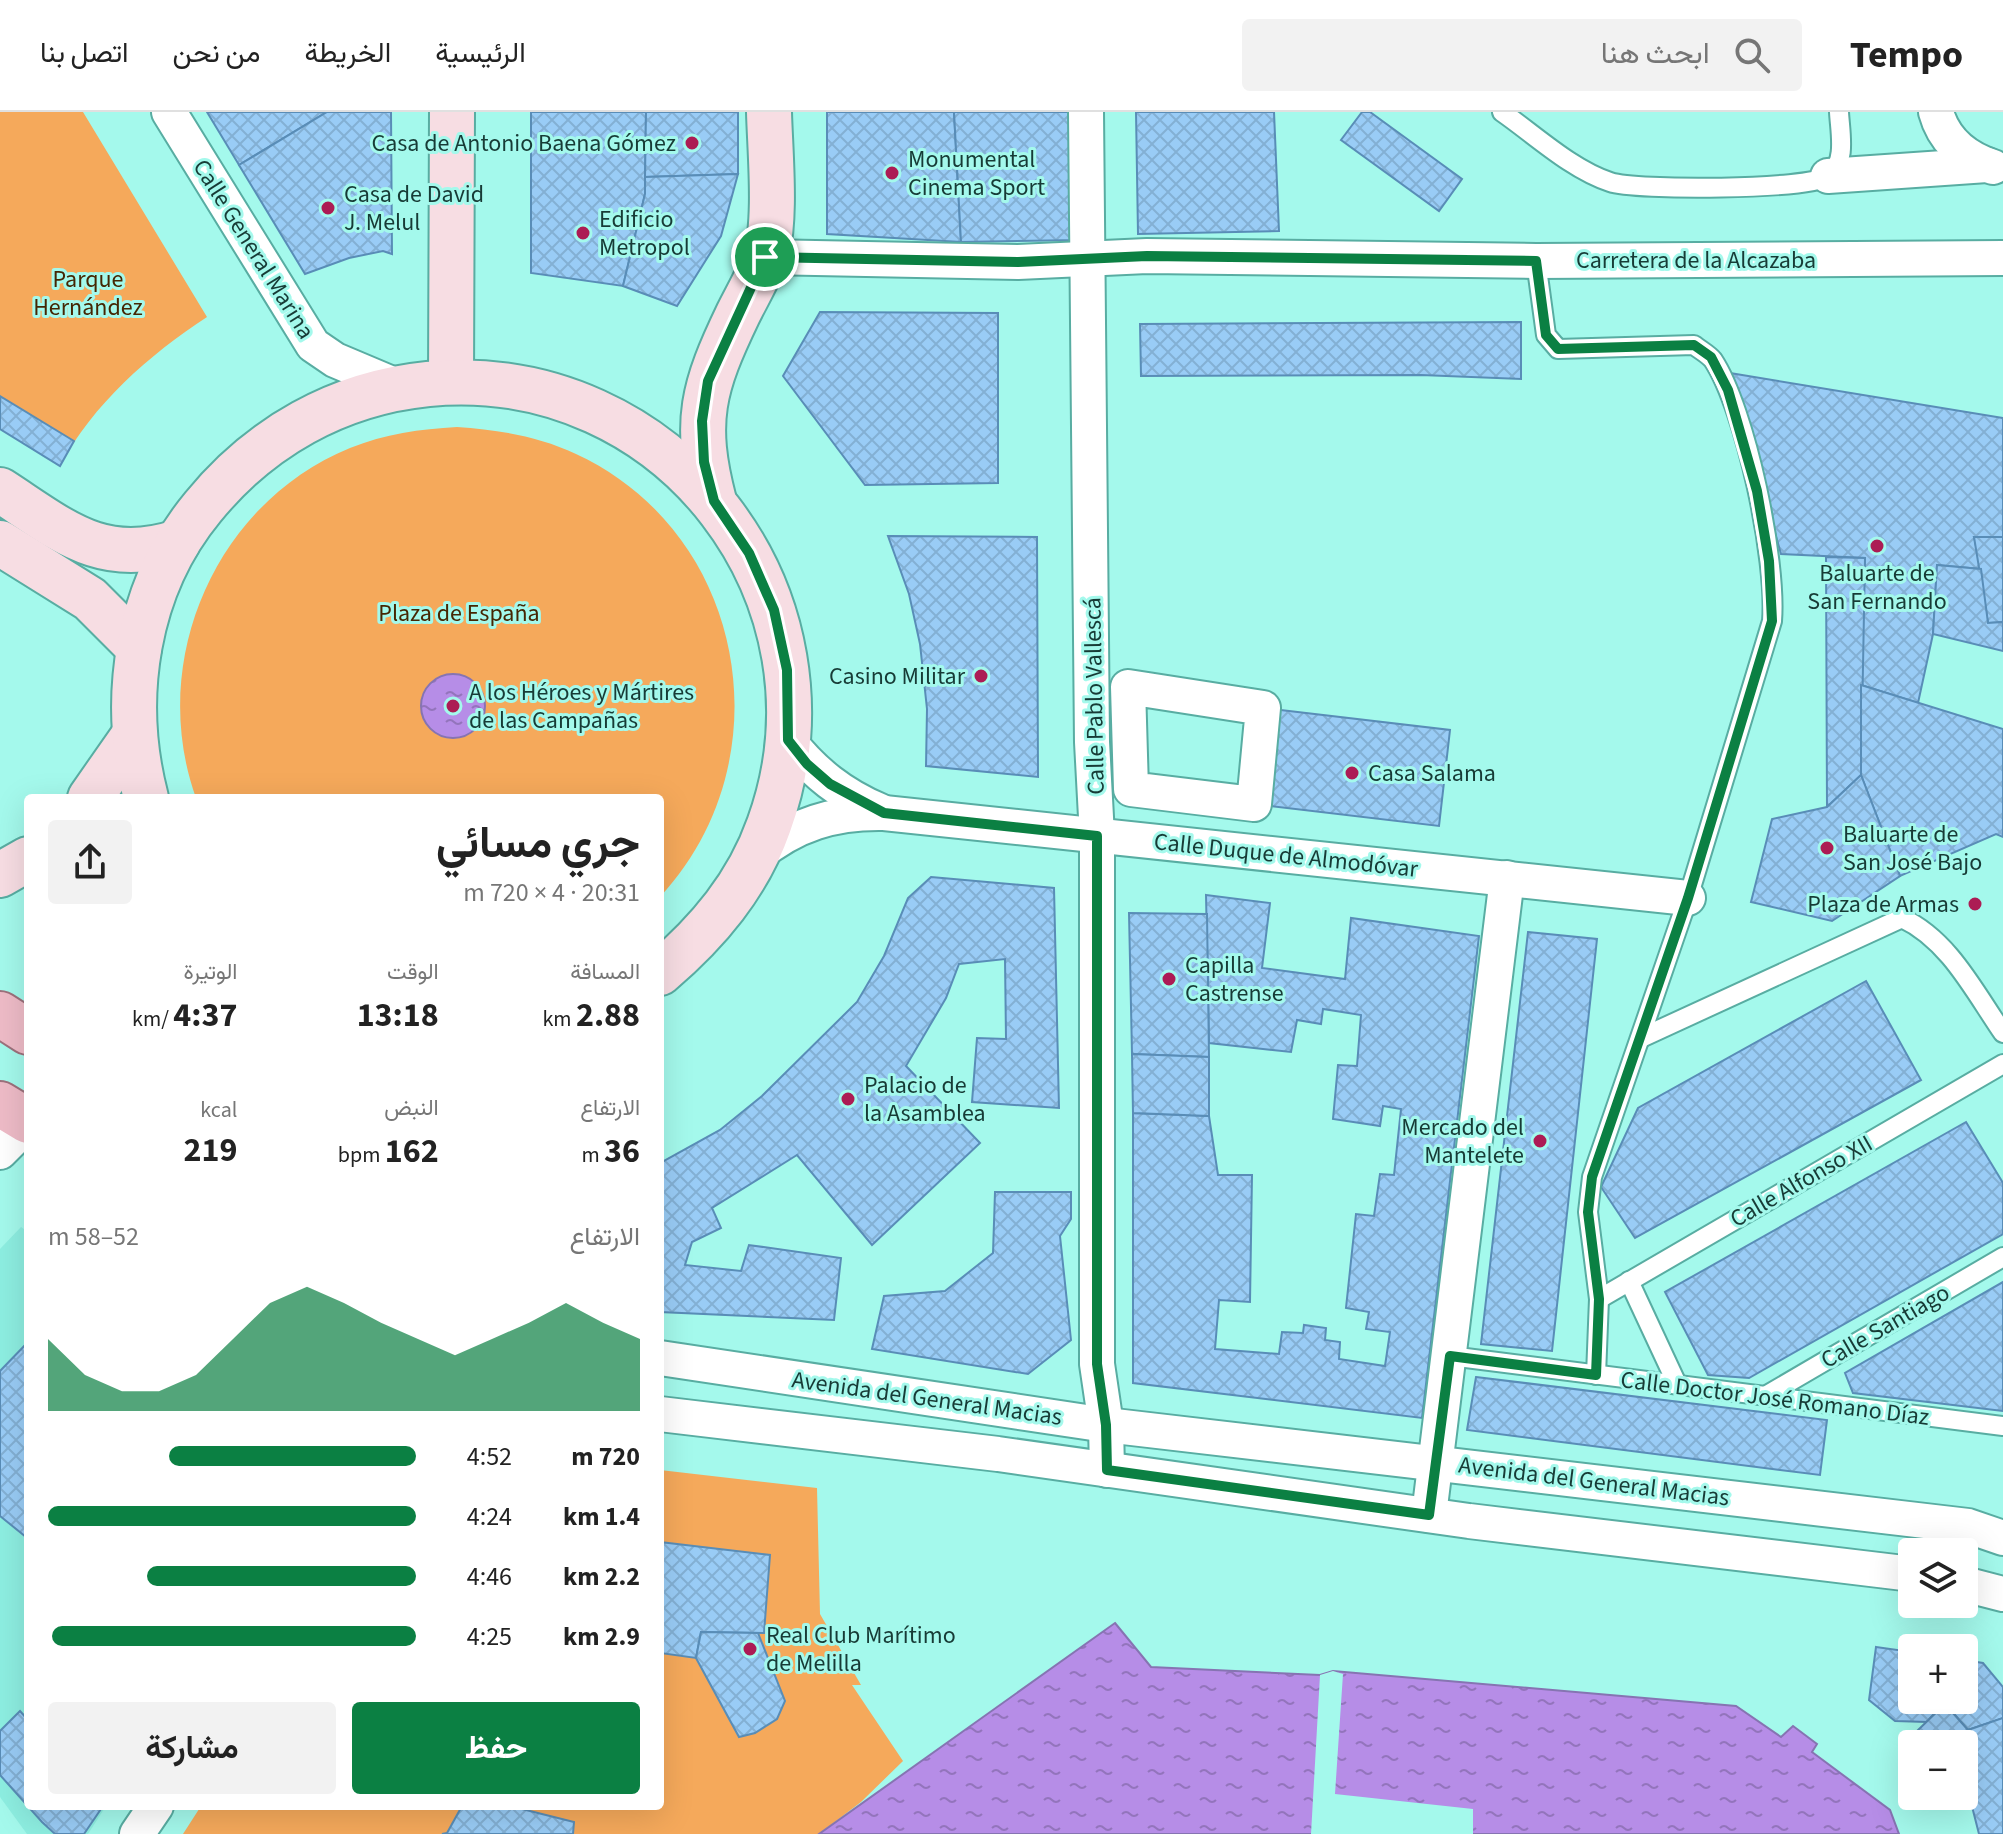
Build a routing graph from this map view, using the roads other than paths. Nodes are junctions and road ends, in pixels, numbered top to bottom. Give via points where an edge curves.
1 (169, 112) edge
2 (452, 112) edge
3 (769, 112) edge
4 (1086, 112) edge
5 (1502, 112) edge
6 (1839, 112) edge
7 (1936, 112) edge
8 (1995, 168) edge
9 (1828, 176) junction
10 (765, 257) junction
11 (2003, 258) edge
12 (1087, 260) junction
13 (1536, 261) junction
14 (451, 382) junction
15 (399, 387) junction
16 (0, 490) edge
17 (714, 501) junction
18 (178, 542) junction
19 (0, 543) edge
20 (139, 648) junction
21 (134, 735) junction
22 (788, 740) junction
23 (1165, 793) junction
24 (93, 794) edge
25 (145, 794) edge
26 (884, 813) junction
27 (1097, 836) junction
28 (1162, 841) junction
29 (756, 856) junction
30 (24, 861) edge
31 (0, 875) edge
32 (1507, 878) junction
33 (1688, 898) junction
34 (664, 969) edge
35 (0, 1014) edge
36 (24, 1029) edge
37 (2003, 1033) edge
38 (1641, 1038) junction
39 (2003, 1064) edge
40 (0, 1104) edge
41 (24, 1119) edge
42 (24, 1126) edge
43 (0, 1152) edge
44 (2003, 1257) edge
45 (1629, 1281) junction
46 (1599, 1299) junction
47 (1450, 1356) junction
48 (664, 1359) edge
49 (1596, 1375) junction
50 (1677, 1384) junction
51 (1767, 1395) junction
52 (664, 1415) edge
53 (1106, 1425) junction
54 (2003, 1426) edge
55 (1436, 1462) junction
56 (1107, 1470) junction
57 (1429, 1515) junction
58 (2003, 1538) edge
59 (1898, 1572) edge
60 (1978, 1588) edge
61 (2003, 1594) edge
62 (153, 1810) edge
63 (137, 1834) edge

1 - 15 street, Calle General Marina via 313,345
2 - 14 main road
3 - 10 main road
4 - 12 street, Calle Pablo Vallescá
5 - 9 lane via 1587,172 1629,187 1792,186
6 - 9 lane via 1840,161
7 - 8 street via 1948,140
8 - 9 street
10 - 12 street, Carretera de la Alcazaba
10 - 17 main road via 708,381 702,435
11 - 13 street, Carretera de la Alcazaba
12 - 13 street, Carretera de la Alcazaba via 1147,256
12 - 27 street, Calle Pablo Vallescá
13 - 33 lane via 1546,335 1558,349 1694,345 1711,357 1728,390 1757,491 1772,621
14 - 15 main road
14 - 17 main road via 523,388 595,411 660,450
15 - 18 main road via 317,414 267,445 220,487
16 - 18 main road via 74,538 124,553
17 - 22 main road via 749,553 774,610 787,670
18 - 20 main road via 154,593
19 - 20 main road via 90,599
20 - 21 main road
21 - 24 main road
21 - 25 main road
22 - 26 street, Calle Duque de Almodóvar via 830,784
22 - 29 main road via 778,799
23 - 23 street via 1254,804 1263,708 1128,687 1131,789
23 - 28 street
26 - 27 street, Calle Duque de Almodóvar
26 - 29 street, Calle Duque de Almodóvar via 856,812 802,825
27 - 28 street, Calle Duque de Almodóvar
27 - 53 street, Calle Pablo Vallescá via 1097,1364
28 - 32 street, Calle Duque de Almodóvar
29 - 34 main road via 725,908
30 - 31 main road
32 - 33 street, Calle Duque de Almodóvar
32 - 47 street
33 - 38 lane
35 - 36 main road
37 - 38 lane via 1950,955 1925,928 1902,918
38 - 46 lane via 1592,1177 1588,1212
39 - 45 lane, Calle Alfonso XII
40 - 41 main road
42 - 43 street
44 - 51 lane, Calle Santiago
45 - 46 lane, Calle Alfonso XII
45 - 50 lane
46 - 49 lane
47 - 49 lane, Calle Doctor José Romano Díaz
47 - 55 street
48 - 53 street, Avenida del General Macias
49 - 50 lane, Calle Doctor José Romano Díaz
50 - 51 lane, Calle Doctor José Romano Díaz
51 - 54 lane, Calle Doctor José Romano Díaz
52 - 56 street, Avenida del General Macias
53 - 55 street, Avenida del General Macias
53 - 56 street, Calle Pablo Vallescá
55 - 57 street
55 - 58 street, Avenida del General Macias via 1968,1526
56 - 57 street, Avenida del General Macias
57 - 59 street, Avenida del General Macias
60 - 61 street
62 - 63 street

